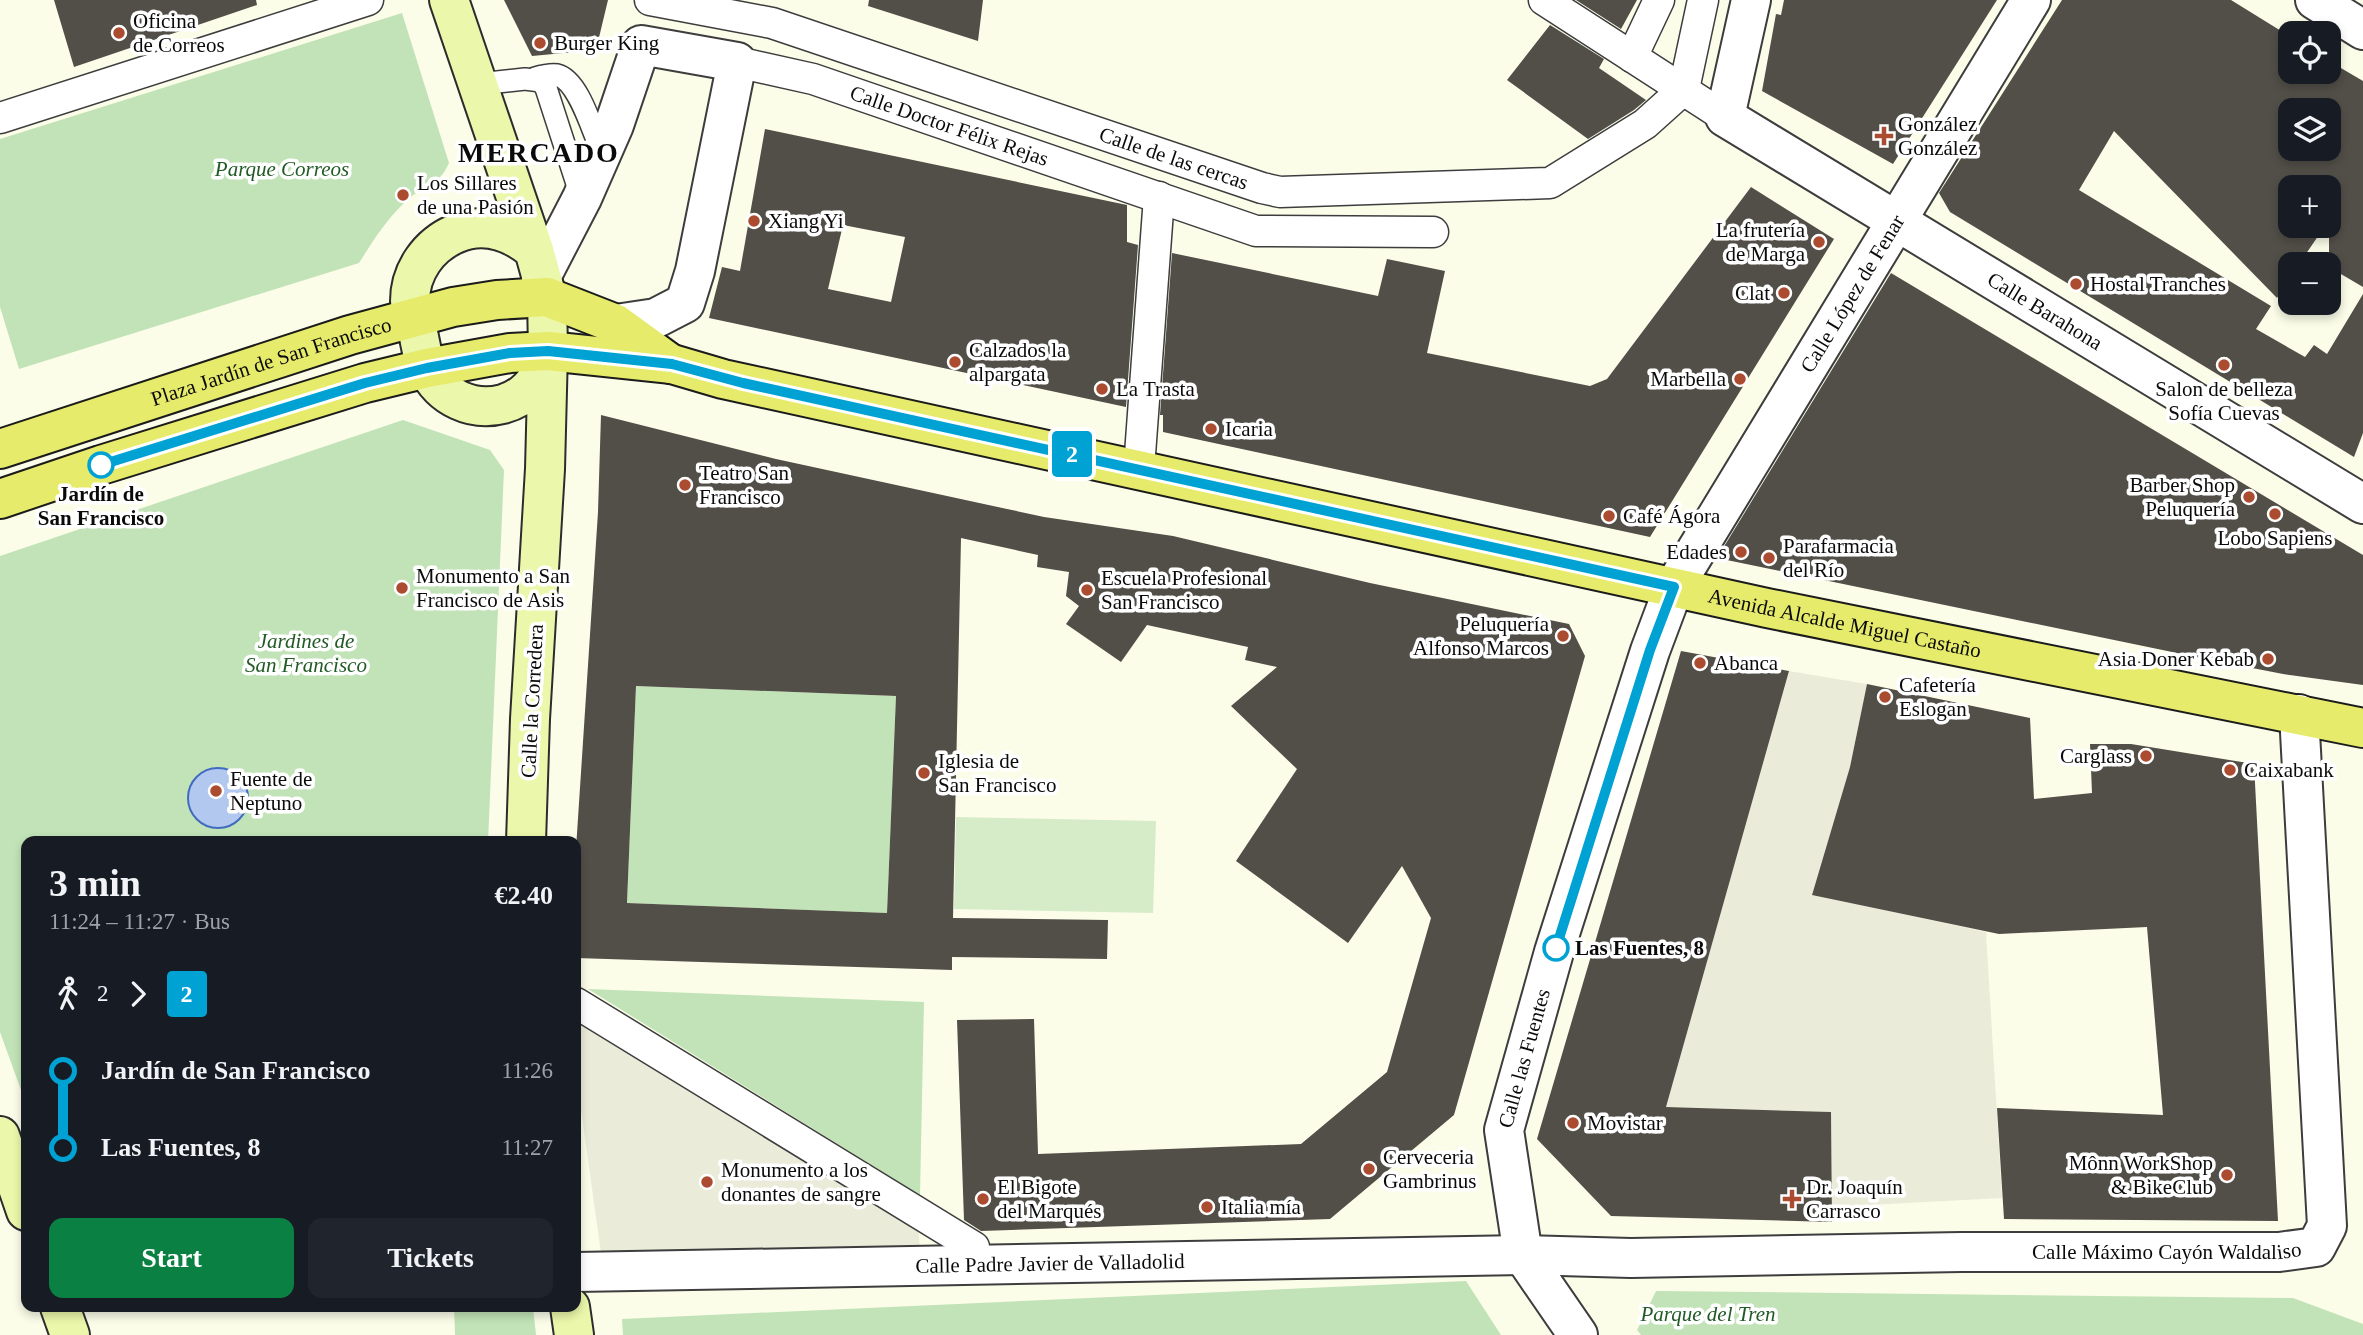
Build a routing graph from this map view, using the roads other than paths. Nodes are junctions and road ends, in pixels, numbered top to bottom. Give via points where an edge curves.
1 (368, 0) edge
2 (449, 0) edge
3 (650, 0) edge
4 (1544, 0) edge
5 (1659, 0) edge
6 (1703, 0) edge
7 (1751, 0) edge
8 (2031, 0) edge
9 (2315, 0) edge
10 (2363, 30) edge
11 (640, 45) junction
12 (1632, 57) junction
13 (737, 62) junction
14 (535, 78) junction
15 (479, 84) junction
16 (1684, 89) junction
17 (1725, 117) junction
18 (0, 118) edge
19 (602, 152) junction
20 (1159, 197) junction
21 (582, 198) junction
22 (1896, 221) junction
23 (1433, 232) dead end
24 (541, 275) junction
25 (413, 317) junction
26 (616, 324) junction
27 (548, 351) junction
28 (672, 364) junction
29 (427, 368) junction
30 (0, 449) edge
31 (1139, 468) junction
32 (0, 499) edge
33 (2362, 500) edge
34 (1674, 587) junction
35 (2299, 714) junction
36 (2363, 728) edge
37 (526, 836) edge
38 (581, 1006) edge
39 (0, 1136) edge
40 (21, 1197) edge
41 (974, 1247) dead end
42 (1523, 1255) junction
43 (581, 1272) edge
44 (62, 1312) edge
45 (571, 1312) edge
46 (70, 1335) edge
47 (574, 1335) edge
48 (1578, 1335) edge

1 - 18 street
2 - 15 main road
3 - 11 street
3 - 16 street, Calle de las cercas via 772,23 1280,192 1550,183 1645,124
4 - 12 street
5 - 12 street
6 - 16 street
7 - 17 street
8 - 22 street, Calle López de Fenar
9 - 10 street
11 - 13 street
11 - 19 street
12 - 16 street
13 - 20 street, Calle Doctor Félix Rejas via 813,79
13 - 26 street, Plaza Jardín de San Francisco via 685,303 656,318
14 - 15 lane
14 - 19 lane via 560,76 574,86
14 - 21 lane via 546,88
15 - 24 main road
16 - 17 street
17 - 22 street, Calle Barahona
19 - 21 street
20 - 23 street, Calle Doctor Félix Rejas via 1256,230
20 - 31 street
21 - 24 street
22 - 33 street, Calle Barahona
22 - 34 street, Calle López de Fenar
24 - 25 main road, Plaza Jardín de San Francisco via 486,302
24 - 25 main road via 521,239 505,231 465,229 442,239 424,257 412,280
24 - 26 main road, Plaza Jardín de San Francisco
24 - 27 main road
25 - 29 main road
25 - 30 main road, Plaza Jardín de San Francisco
26 - 28 main road, Plaza Jardín de San Francisco
27 - 28 main road
27 - 29 main road
27 - 37 main road, Calle la Corredera
28 - 31 main road, Avenida Alcalde Miguel Castaño
29 - 32 main road
31 - 34 main road, Avenida Alcalde Miguel Castaño
34 - 35 main road, Avenida Alcalde Miguel Castaño
34 - 42 street, Calle las Fuentes via 1559,939 1504,1130
35 - 36 main road, Avenida Alcalde Miguel Castaño
35 - 42 street, Calle Máximo Cayón Waldaliso via 2328,1226 2316,1247 2279,1252
38 - 41 street
39 - 40 main road
42 - 43 street, Calle Padre Javier de Valladolid
42 - 48 street
44 - 46 main road
45 - 47 main road

